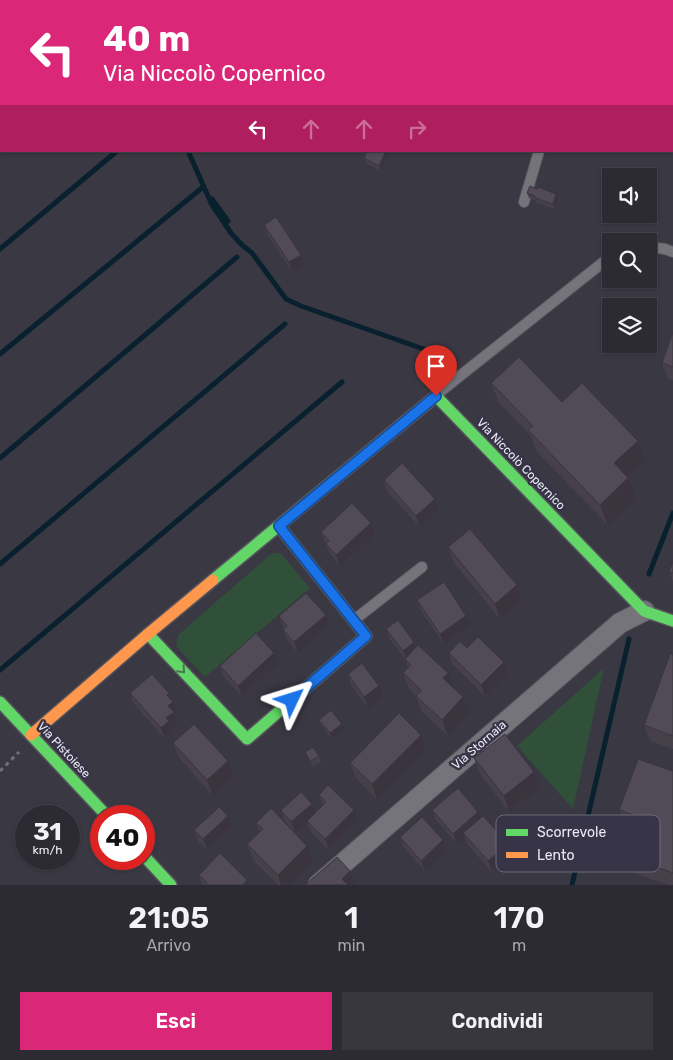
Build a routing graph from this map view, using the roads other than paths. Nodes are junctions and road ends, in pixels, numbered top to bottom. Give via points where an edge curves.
1 (538, 152) edge
2 (524, 202) dead end
3 (657, 248) edge
4 (673, 252) edge
5 (602, 263) edge
6 (436, 396) junction
7 (279, 526) junction
8 (422, 567) dead end
9 (644, 611) junction
10 (353, 620) junction
11 (673, 621) edge
12 (148, 634) junction
13 (0, 702) edge
14 (31, 735) junction
15 (97, 805) edge
16 (155, 868) edge
17 (171, 885) edge
18 (318, 885) edge

1 - 2 lane
3 - 4 lane
5 - 6 lane
6 - 7 street
6 - 9 street, Via Niccolò Copernico
7 - 10 street
7 - 12 street
8 - 10 lane
9 - 11 street
9 - 18 street, Via Stornaia via 620,623
12 -> 10 street via 247,739 366,636
12 - 14 street
13 - 14 street, Via Pistoiese
14 - 15 street, Via Pistoiese
16 - 17 street

